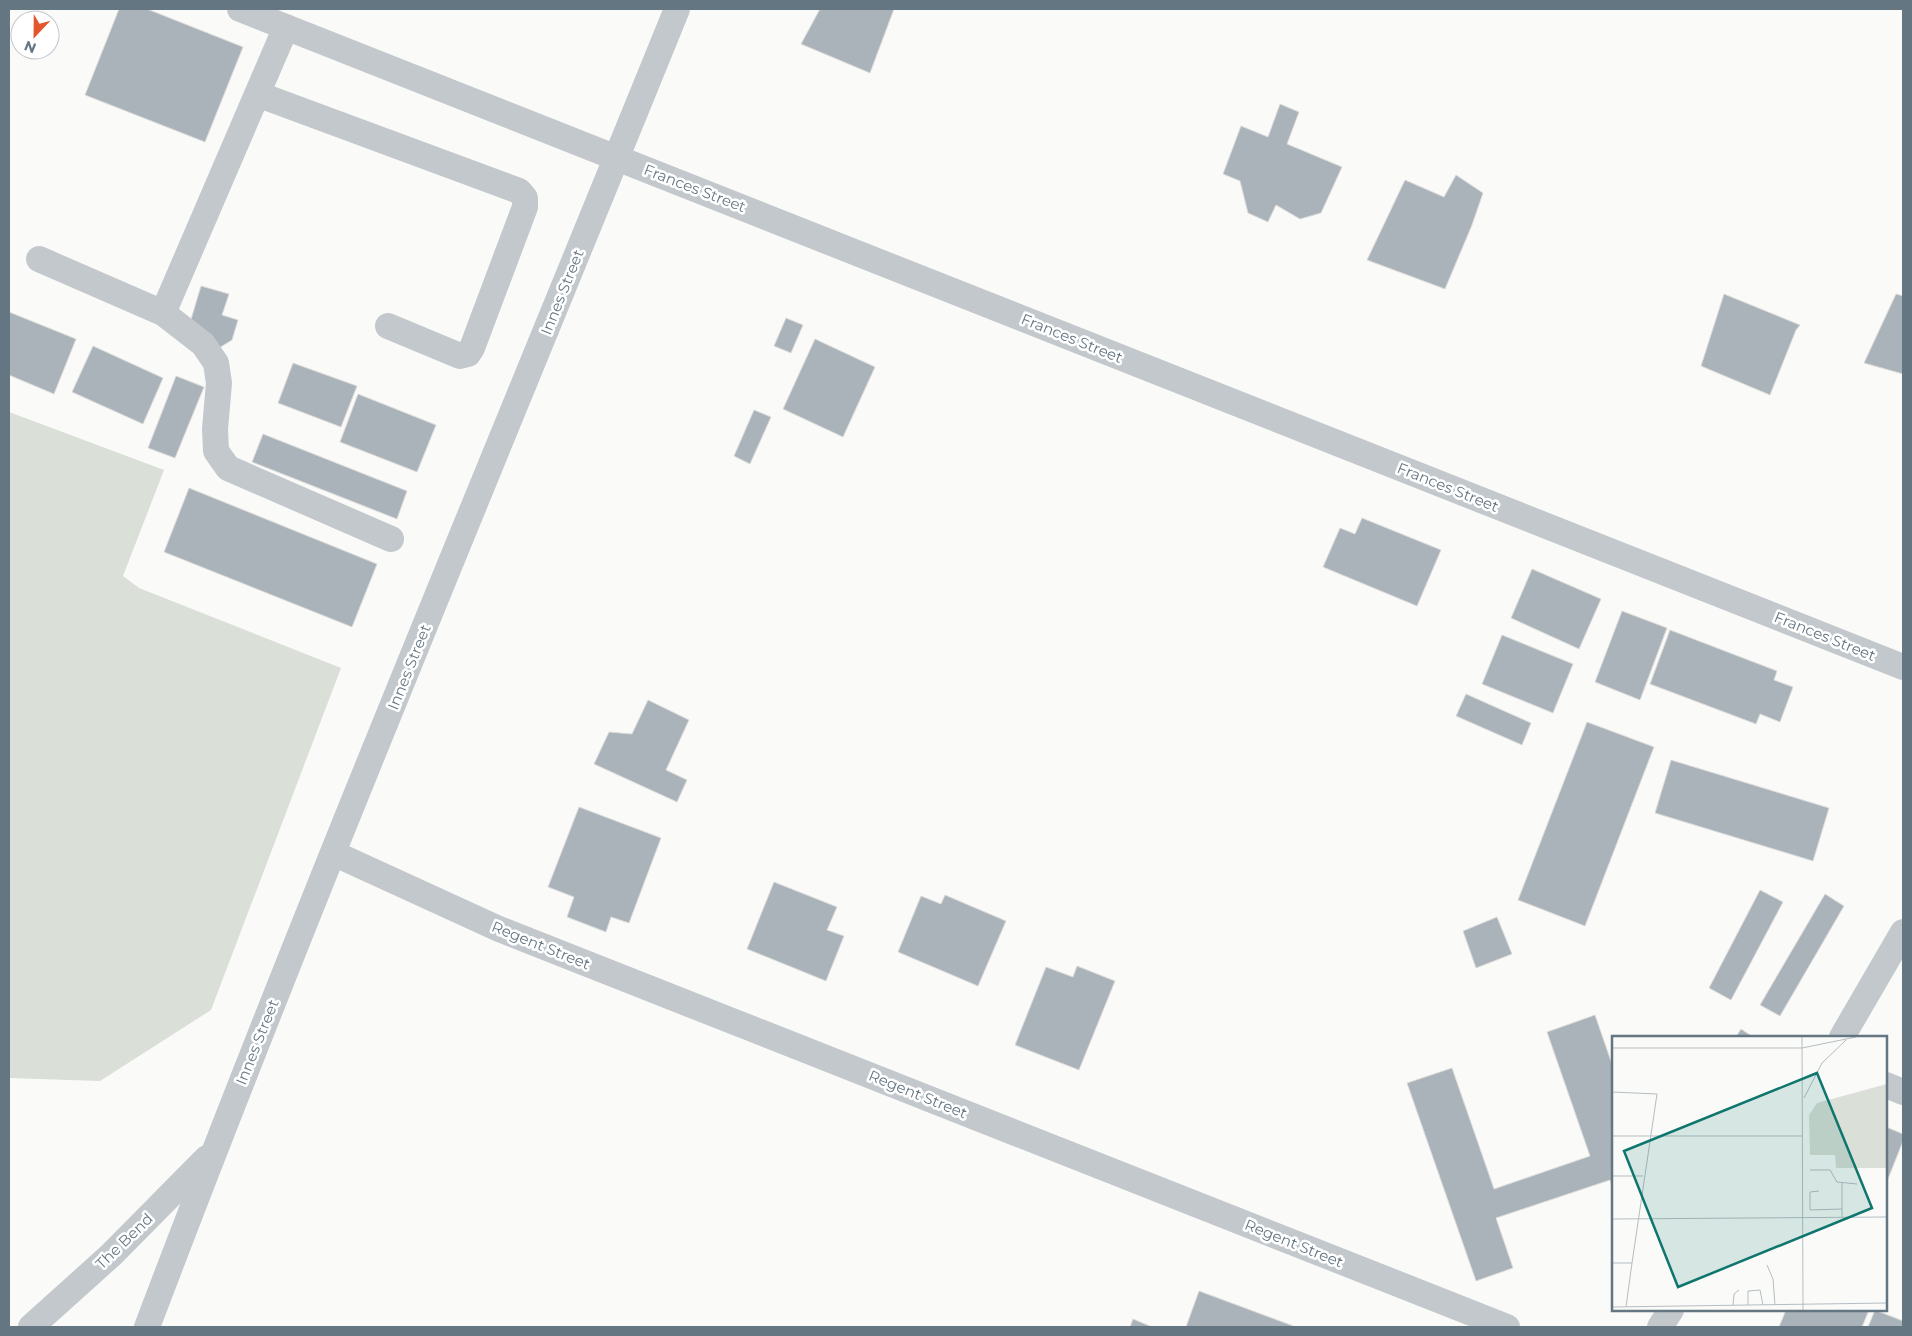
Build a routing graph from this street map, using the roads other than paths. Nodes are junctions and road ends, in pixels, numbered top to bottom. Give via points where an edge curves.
1 (240, 9) edge
2 (677, 9) edge
3 (286, 27) junction
4 (257, 94) junction
5 (617, 157) junction
6 (39, 259) dead end
7 (163, 313) junction
8 (388, 326) dead end
9 (391, 539) dead end
10 (1903, 667) edge
11 (333, 853) junction
12 (1903, 932) edge
13 (1843, 1036) edge
14 (1887, 1085) edge
15 (1903, 1092) edge
16 (214, 1151) junction
17 (1670, 1311) edge
18 (32, 1327) edge
19 (147, 1327) edge
20 (1506, 1327) edge
21 (1660, 1327) edge

1 - 3 street, Frances Street
2 - 5 street, Innes Street
3 - 4 street
3 - 5 street, Frances Street
4 - 7 street
4 - 8 street via 519,191 525,198 525,207 468,354 460,356
5 - 10 street, Frances Street
5 - 11 street, Innes Street
6 - 7 street
7 - 9 street via 203,344 216,363 219,383 216,451 228,468
11 - 16 street, Innes Street
11 - 20 street, Regent Street via 499,930
12 - 13 street
14 - 15 street
16 - 18 street, The Bend via 111,1255
16 - 19 street, Innes Street
17 - 21 street

